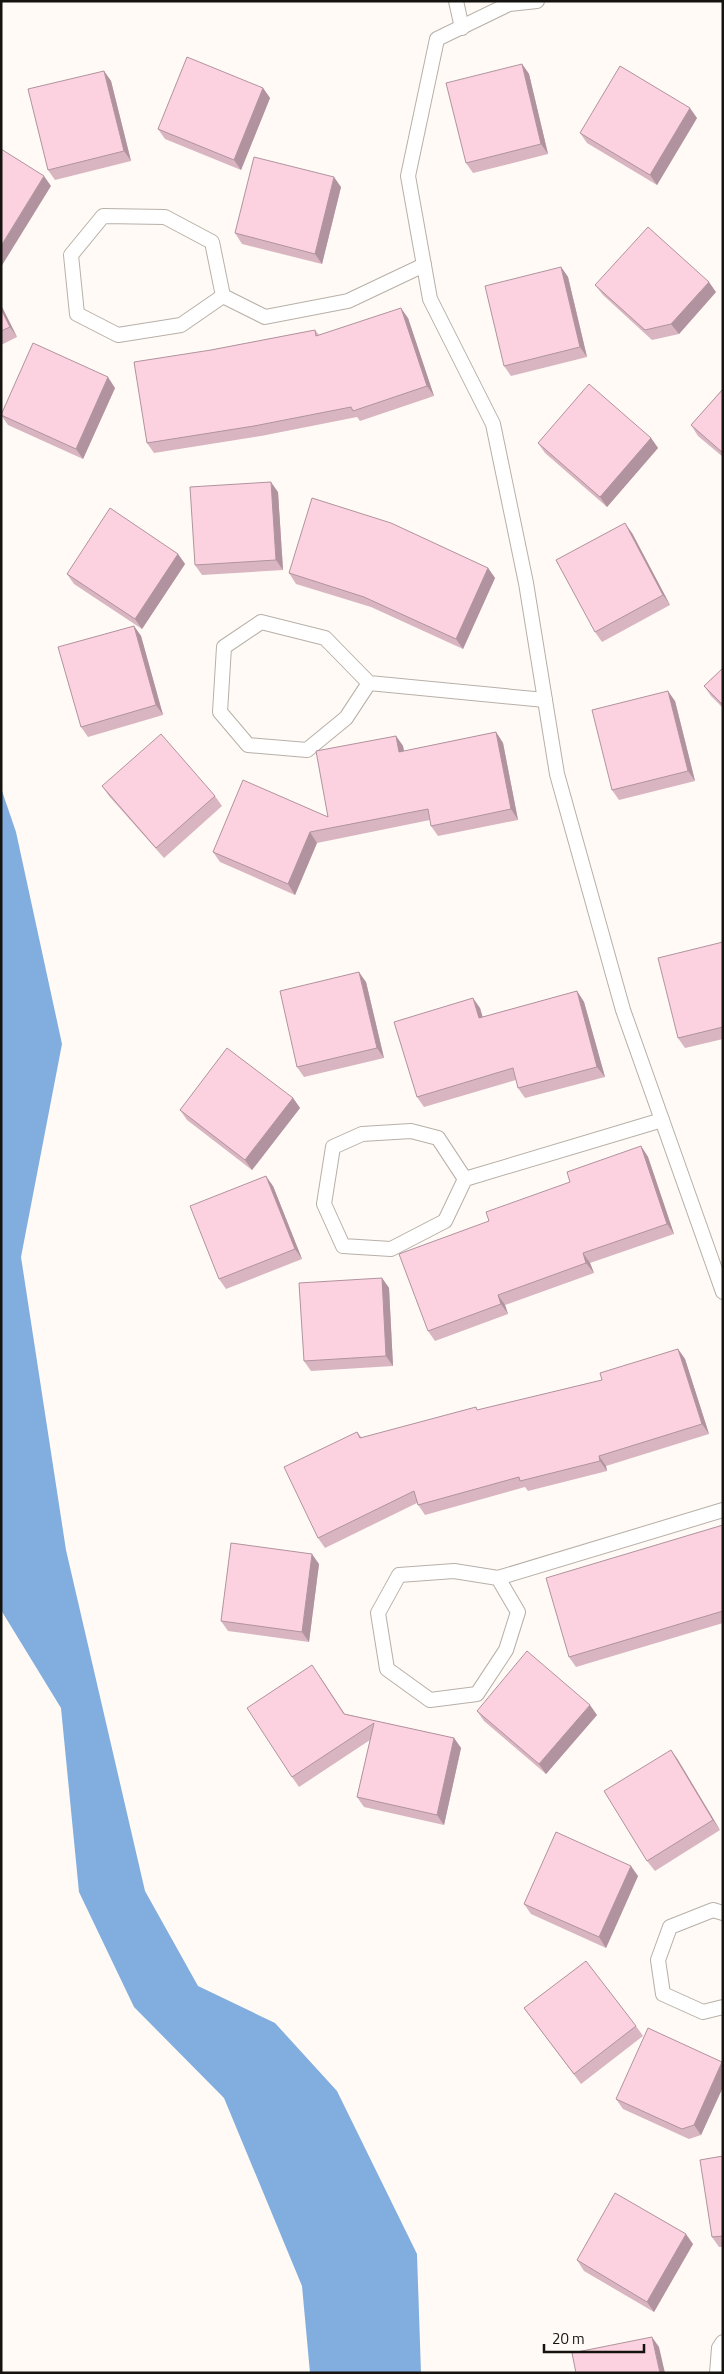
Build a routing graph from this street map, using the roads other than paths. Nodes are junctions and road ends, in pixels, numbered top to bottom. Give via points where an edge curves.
1 (456, 1) edge
2 (537, 1) edge
3 (462, 28) junction
4 (424, 265) junction
5 (223, 296) junction
6 (369, 683) junction
7 (545, 700) junction
8 (662, 1120) junction
9 (465, 1179) junction
10 (723, 1292) edge
11 (723, 1510) edge
12 (498, 1578) junction
13 (723, 1913) edge
14 (723, 2007) edge
15 (723, 2342) edge
16 (717, 2373) edge

1 - 3 lane
2 - 3 lane via 509,4
3 - 4 lane via 437,39 408,176
4 - 5 lane via 348,301 265,317
4 - 7 lane via 430,299 493,424 526,583
5 - 5 lane via 212,242 165,217 103,216 71,255 77,314 118,335 181,325
6 - 6 lane via 325,638 261,622 224,647 220,712 248,745 307,750 346,718
6 - 7 lane
7 - 8 lane via 556,774 623,1010
8 - 9 lane
8 - 10 lane
9 - 9 lane via 446,1221 391,1249 343,1246 324,1204 333,1147 362,1134 411,1131 438,1138
11 - 12 lane
12 - 12 lane via 454,1570 399,1575 378,1613 387,1669 430,1700 477,1694 506,1650 518,1612
13 - 14 lane via 713,1910 670,1927 658,1960 663,1994 703,2012
15 - 16 lane via 719,2348

